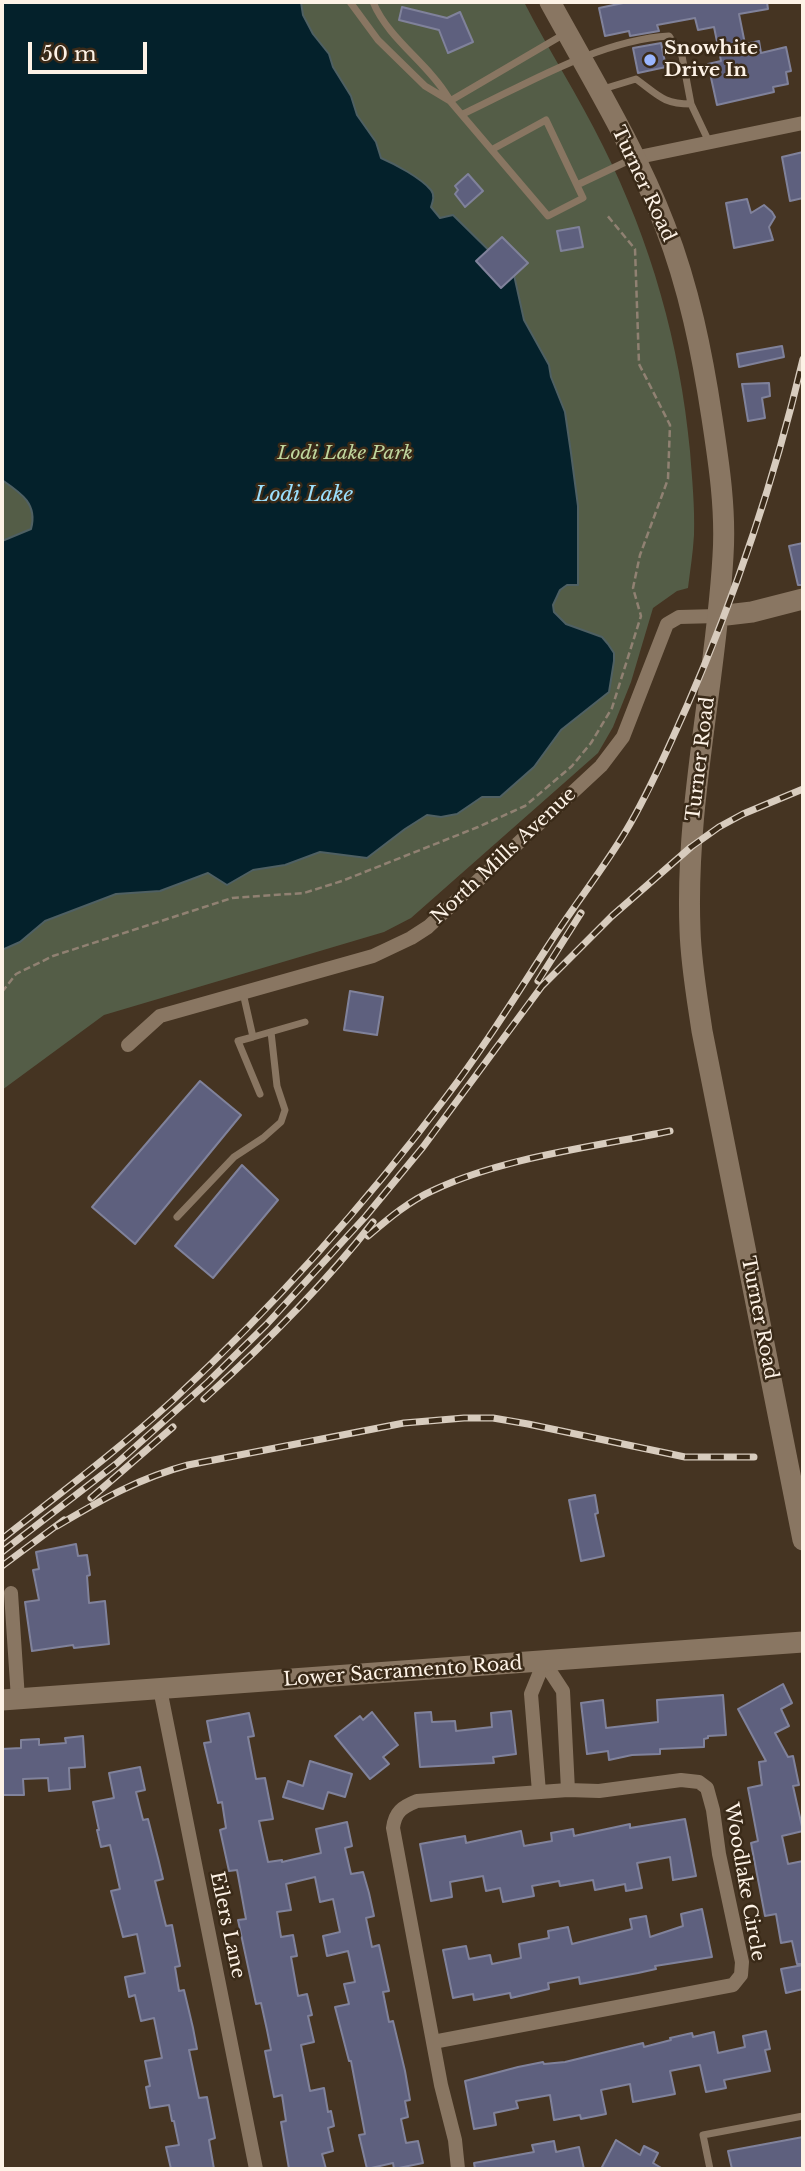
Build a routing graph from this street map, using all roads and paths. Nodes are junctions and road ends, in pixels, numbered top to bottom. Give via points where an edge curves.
1 (350, 2) edge
2 (373, 2) edge
3 (550, 2) edge
4 (567, 32) junction
5 (581, 59) junction
6 (598, 90) junction
7 (450, 101) junction
8 (691, 104) junction
9 (463, 114) junction
10 (803, 123) edge
11 (709, 142) junction
12 (493, 149) junction
13 (634, 158) junction
14 (578, 185) junction
15 (606, 214) dead end
16 (803, 599) edge
17 (718, 617) junction
18 (2, 992) edge
19 (243, 992) junction
20 (305, 1022) dead end
21 (271, 1032) junction
22 (253, 1037) junction
23 (128, 1045) dead end
24 (260, 1094) dead end
25 (177, 1217) dead end
26 (803, 1540) edge
27 (11, 1593) dead end
28 (803, 1642) edge
29 (544, 1662) junction
30 (160, 1689) junction
31 (10, 1699) edge
32 (568, 1790) junction
33 (539, 1792) junction
34 (433, 2042) junction
35 (803, 2116) edge
36 (256, 2169) edge
37 (458, 2169) edge
38 (710, 2169) edge

1 - 7 lane via 378,40 425,86
2 - 7 lane via 385,26 437,79
3 - 4 main road, Turner Road
4 - 5 main road, Turner Road
4 - 7 lane
5 - 6 main road, Turner Road
5 - 8 lane via 646,37 669,36 682,56
5 - 9 lane
6 - 8 lane via 636,79 662,100
6 - 13 main road, Turner Road
7 - 9 lane
8 - 11 lane
9 - 12 lane
10 - 11 street
11 - 13 street
12 - 14 lane via 546,120
12 - 14 lane via 548,216 583,198
13 - 14 lane
13 - 17 main road, Turner Road via 674,253 704,362 724,517
15 - 18 path via 635,249 639,364 670,425 668,479 640,555 633,589 641,617 612,708 592,743 526,806 478,827 304,893 232,898 53,956 16,974
16 - 17 main road, North Mills Avenue
17 - 19 street, North Mills Avenue via 679,617 667,624 613,752 428,927 373,956
17 - 26 main road, Turner Road via 694,815 691,954 702,1031
19 - 22 lane
19 - 23 street, North Mills Avenue via 160,1016
20 - 21 lane
21 - 22 lane
21 - 25 lane via 277,1086 285,1110 281,1122 234,1157
22 - 24 lane via 238,1041
27 - 31 street
28 - 29 main road, Lower Sacramento Road
29 - 30 main road, Lower Sacramento Road
29 - 32 street via 563,1691
29 - 33 street via 531,1694
30 - 31 main road, Lower Sacramento Road
30 - 36 street, Eilers Lane
32 - 33 street, Woodlake Circle
32 - 34 street, Woodlake Circle via 611,1790 681,1780 707,1788 741,1975 733,1985
33 - 34 street, Woodlake Circle via 417,1801 394,1817
34 - 37 street, Woodlake Circle
35 - 38 lane via 703,2135

